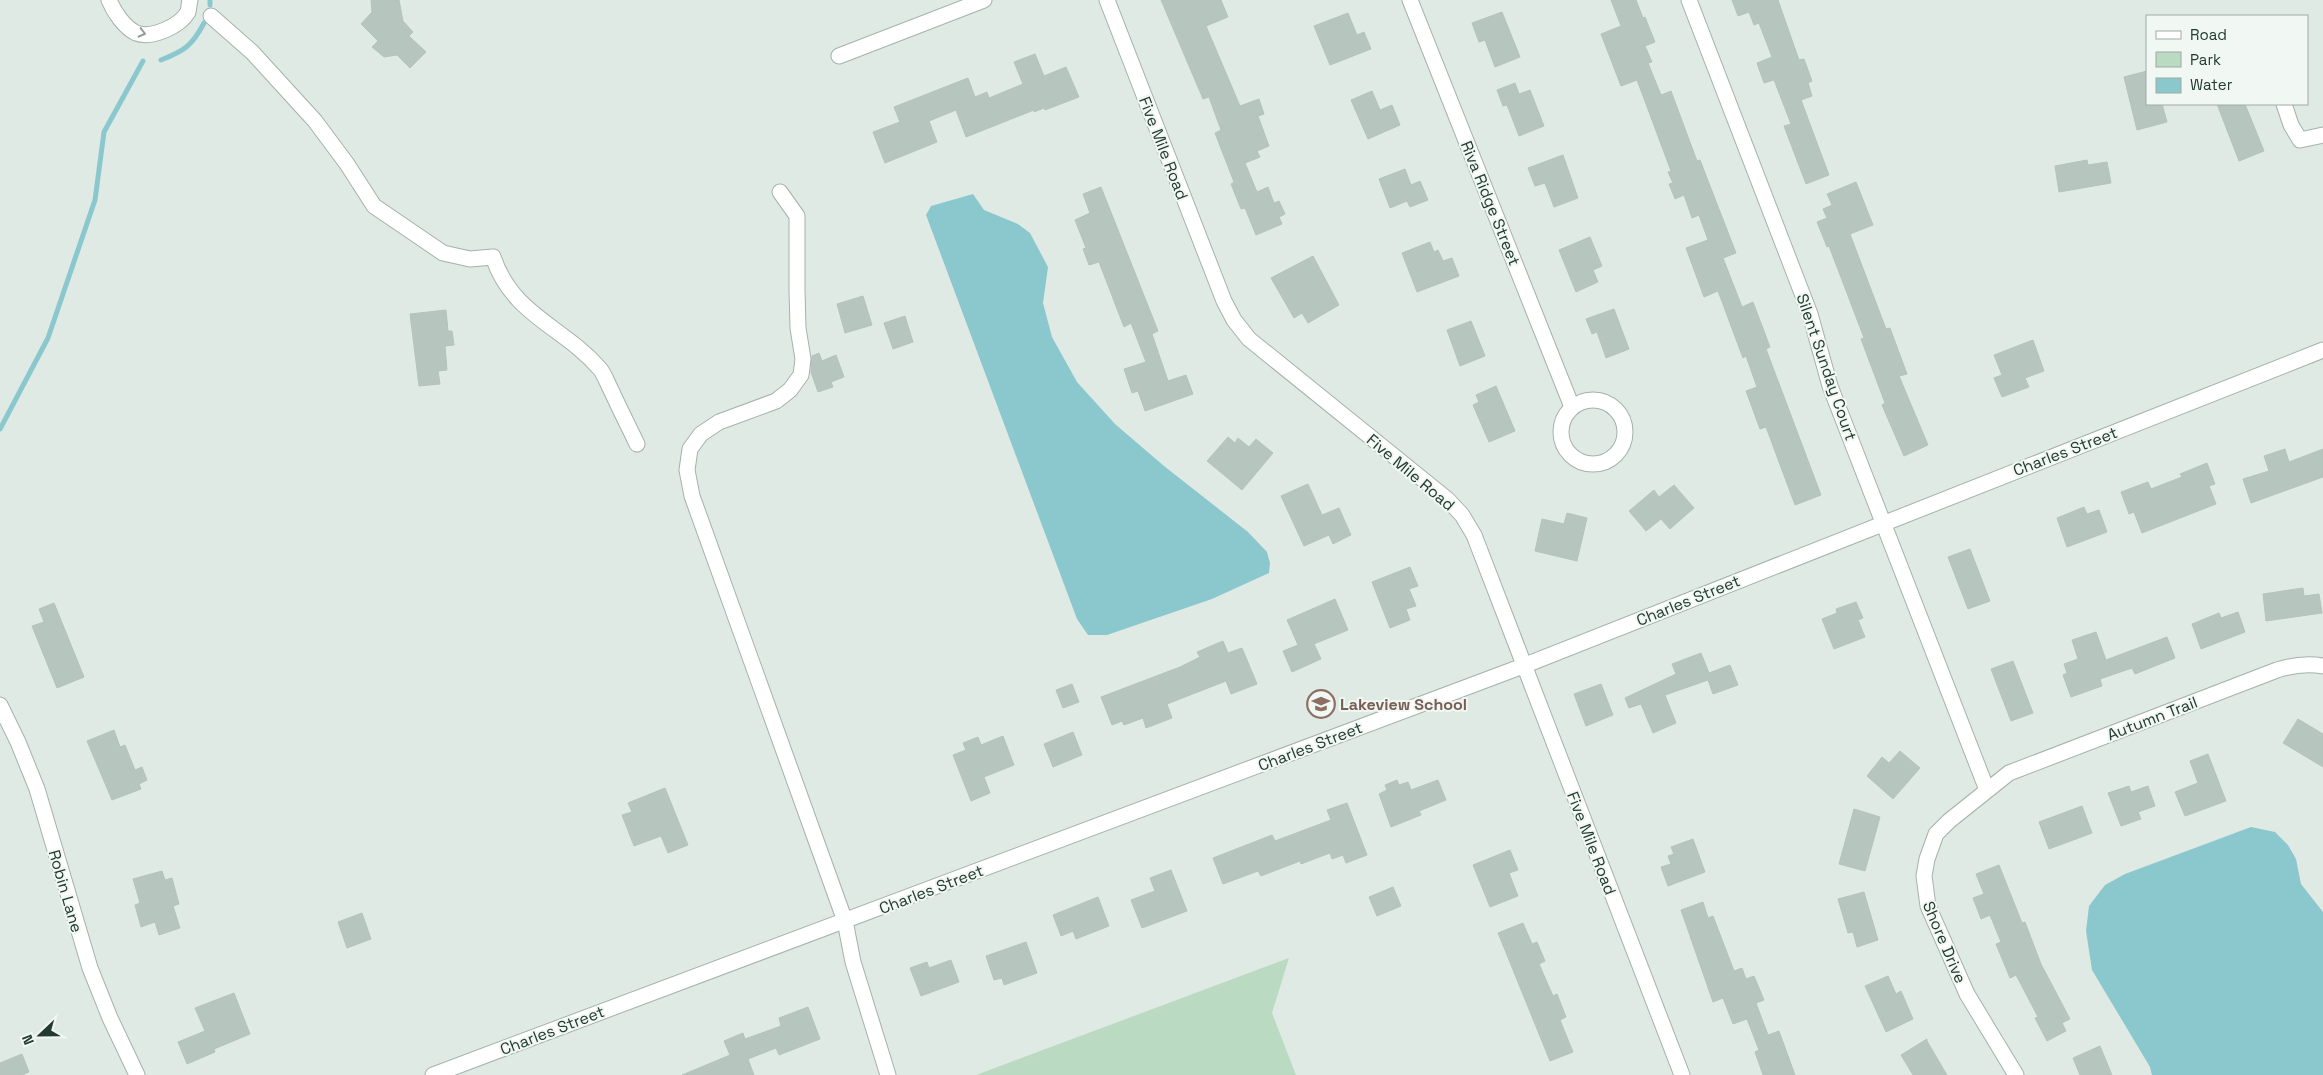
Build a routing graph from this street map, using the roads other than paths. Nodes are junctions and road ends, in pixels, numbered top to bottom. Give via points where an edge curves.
1 (109, 0) edge
2 (190, 0) edge
3 (984, 0) edge
4 (1107, 0) edge
5 (1410, 0) edge
6 (1689, 0) edge
7 (211, 16) dead end
8 (838, 56) dead end
9 (2284, 105) edge
10 (2323, 134) edge
11 (780, 192) dead end
12 (2323, 350) edge
13 (1572, 407) junction
14 (637, 444) dead end
15 (1884, 522) junction
16 (1523, 666) junction
17 (2323, 666) edge
18 (0, 705) edge
19 (1987, 790) junction
20 (845, 921) junction
21 (137, 1075) edge
22 (432, 1075) edge
23 (888, 1075) edge
24 (1682, 1075) edge
25 (2016, 1075) edge

1 -> 2 street via 136,33 150,35 178,22 188,12
3 - 8 street
4 - 16 street, Five Mile Road via 1234,320 1249,339 1447,499 1462,515 1478,544
5 - 13 street, Riva Ridge Street
6 - 15 street, Silent Sunday Court via 1810,314 1830,386
7 - 14 street via 252,52 315,121 374,206 443,253 470,259 493,257 498,272 514,296 538,319 579,348 601,370
9 - 10 street via 2300,140
11 - 20 street via 797,216 801,376 776,401 719,422 701,434 690,449 687,470 692,496
12 - 15 street, Charles Street
13 - 13 street via 1561,425 1563,446 1578,461 1599,464 1609,460 1623,444 1624,423 1619,413 1602,401 1591,399
15 - 16 street, Charles Street
15 - 19 street, Silent Sunday Court
16 - 20 street, Charles Street
16 - 24 street, Five Mile Road
17 - 19 street, Autumn Trail via 2310,664 2277,670 2009,773
18 - 21 street, Robin Lane via 37,789 90,968
19 - 25 street, Shore Drive via 1936,834 1925,864 1924,888 1930,912 1967,994
20 - 22 street, Charles Street
20 - 23 street via 853,962

